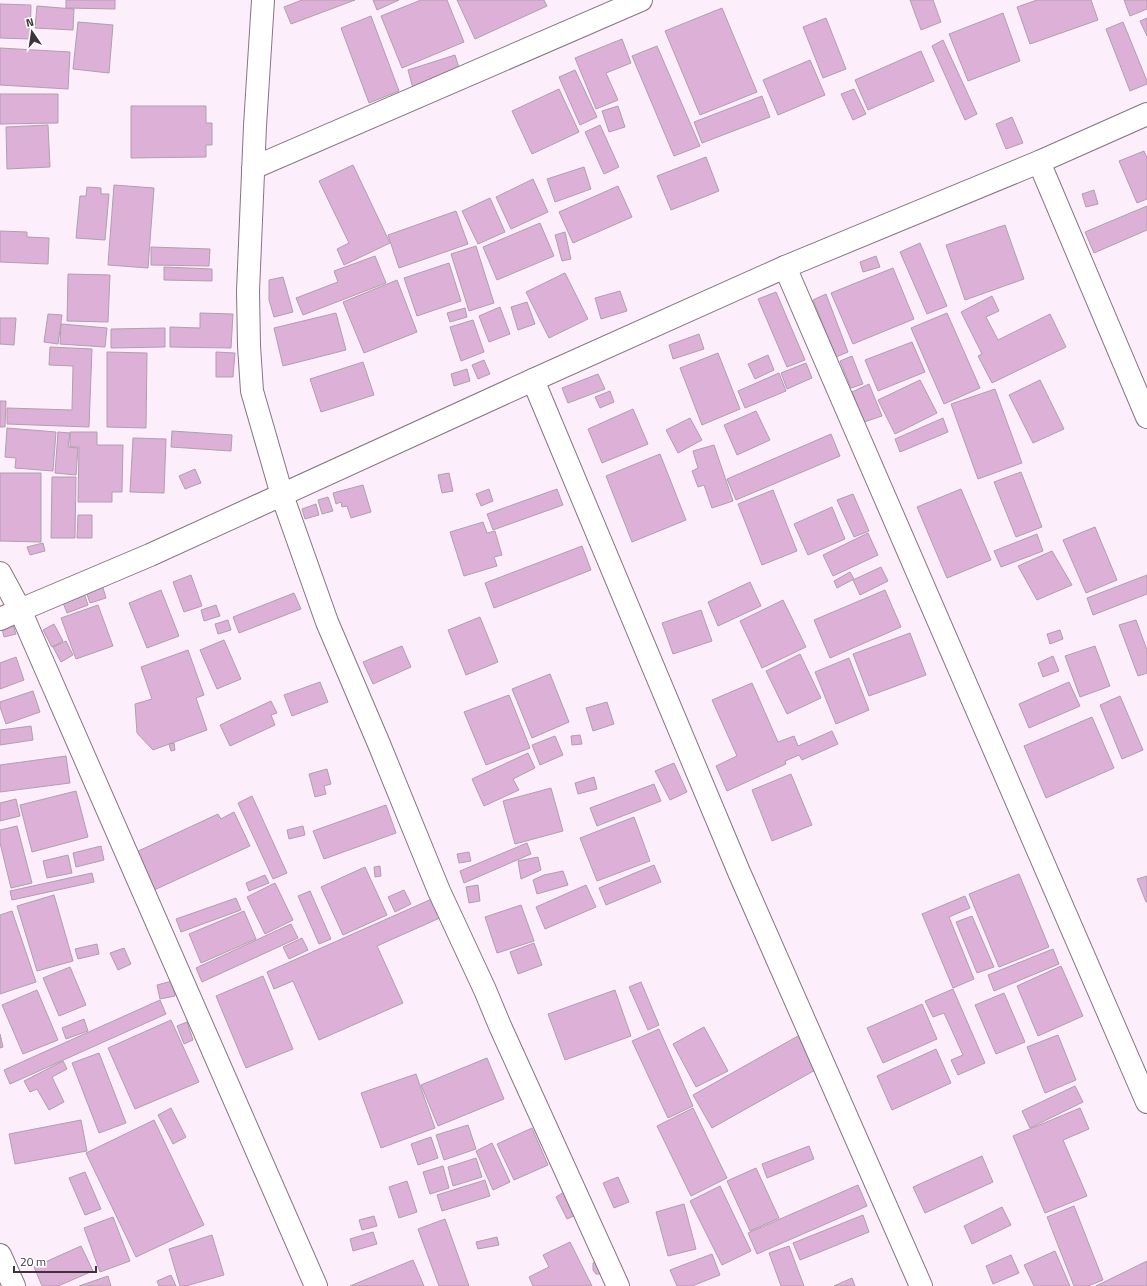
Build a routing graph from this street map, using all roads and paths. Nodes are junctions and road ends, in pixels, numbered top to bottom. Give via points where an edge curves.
1 (263, 0) edge
2 (641, 0) edge
3 (1147, 114) edge
4 (1039, 162) junction
5 (253, 168) junction
6 (784, 267) junction
7 (533, 380) junction
8 (1147, 417) edge
9 (282, 495) junction
10 (0, 573) edge
11 (20, 610) junction
12 (0, 619) edge
13 (1147, 1102) edge
14 (0, 1255) edge
15 (14, 1286) edge
16 (316, 1286) edge
17 (618, 1286) edge
18 (921, 1286) edge

1 - 5 street
2 - 5 street
3 - 4 street
4 - 6 street
4 - 8 street
5 - 9 street via 248,291 252,391
6 - 7 street
6 - 13 street
7 - 9 street
7 - 18 street via 739,872
9 - 11 street
9 - 17 street via 327,622 439,891
10 - 11 street
11 - 12 street
11 - 16 street
14 - 15 street

